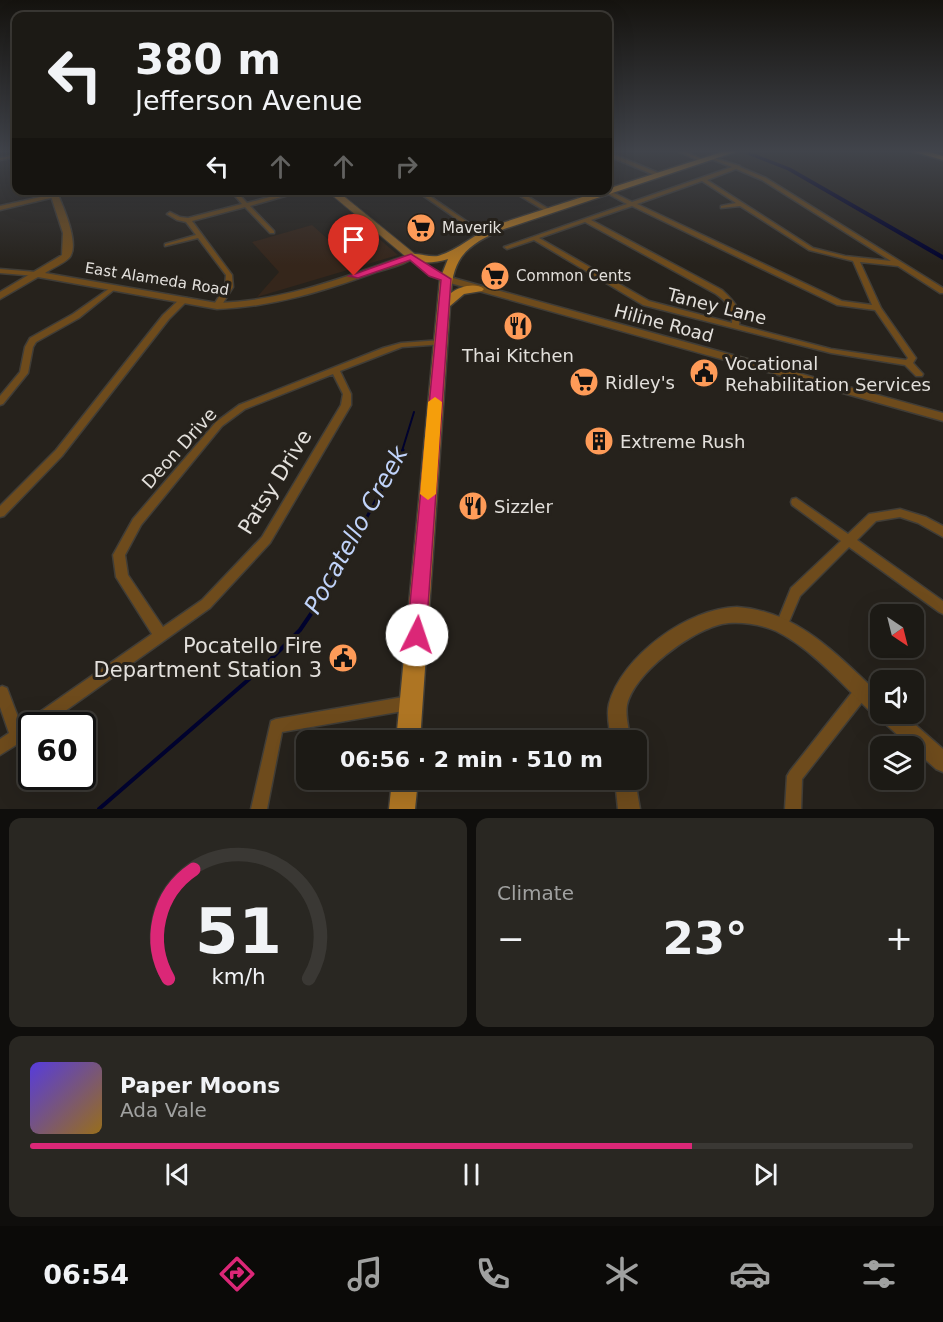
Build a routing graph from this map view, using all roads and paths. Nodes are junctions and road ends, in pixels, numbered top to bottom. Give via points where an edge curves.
1 (677, 189) edge
2 (717, 189) edge
3 (780, 189) edge
4 (612, 194) edge
5 (46, 195) edge
6 (54, 195) edge
7 (237, 195) edge
8 (285, 195) edge
9 (336, 195) edge
10 (424, 195) edge
11 (521, 195) edge
12 (594, 195) edge
13 (631, 204) junction
14 (741, 204) junction
15 (246, 205) junction
16 (723, 207) dead end
17 (0, 208) edge
18 (549, 211) junction
19 (170, 214) dead end
20 (188, 220) junction
21 (586, 220) junction
22 (272, 232) dead end
23 (482, 234) junction
24 (199, 236) junction
25 (535, 238) junction
26 (167, 244) dead end
27 (507, 247) dead end
28 (455, 254) junction
29 (411, 256) junction
30 (856, 260) junction
31 (901, 264) junction
32 (0, 271) edge
33 (36, 274) junction
34 (446, 279) junction
35 (113, 288) junction
36 (478, 289) junction
37 (943, 291) edge
38 (0, 296) edge
39 (184, 300) junction
40 (446, 303) junction
41 (217, 306) junction
42 (877, 308) junction
43 (735, 326) junction
44 (441, 342) junction
45 (908, 363) junction
46 (335, 370) junction
47 (919, 374) dead end
48 (0, 402) edge
49 (943, 417) edge
50 (796, 502) dead end
51 (0, 513) edge
52 (943, 532) edge
53 (848, 539) junction
54 (943, 608) edge
55 (782, 626) junction
56 (160, 634) junction
57 (862, 691) junction
58 (2, 693) dead end
59 (870, 698) edge
60 (412, 702) junction
61 (900, 724) edge
62 (409, 730) edge
63 (620, 730) edge
64 (17, 735) junction
65 (0, 748) edge
66 (943, 762) edge
67 (404, 790) edge
68 (627, 790) edge
69 (259, 809) edge
70 (402, 809) edge
71 (629, 809) edge
72 (793, 809) edge

1 - 13 street
2 - 14 street
3 - 31 street
4 - 13 street
5 - 17 street
6 - 33 street via 70,244 66,256
7 - 15 street
8 - 15 street
9 - 29 main road
10 - 23 street
11 - 18 street
12 - 18 main road
13 - 21 street
13 - 42 street via 840,303
14 - 16 street
14 - 30 street via 799,243
15 - 20 street
15 - 22 street
18 - 23 main road
19 - 20 street
20 - 24 street
21 - 25 street
21 - 43 street via 719,292 735,308
23 - 28 main road
24 - 26 street
24 - 41 street via 229,275 229,287
25 - 27 street
25 - 43 street, Taney Lane via 646,303
28 - 29 main road via 434,260
28 - 34 main road
29 - 34 main road
29 - 41 street, East Alameda Road via 282,299
30 - 31 street
30 - 42 street
31 - 37 street
32 - 33 street, East Alameda Road
33 - 35 street, East Alameda Road
33 - 38 street
34 - 36 street, Hiline Road
34 - 40 main road
35 - 39 street, East Alameda Road
35 - 48 street via 76,316 33,340 24,373
36 - 40 main road via 461,291
36 - 49 street, Hiline Road
39 - 41 street, East Alameda Road
39 - 51 street via 166,317 59,453
40 - 44 main road
42 - 45 street via 912,358
43 - 45 street, Taney Lane via 831,351
44 - 46 street, Deon Drive via 401,345
44 - 60 main road
45 - 47 street
46 - 56 street, Patsy Drive via 347,394 346,405 266,540 206,604
46 - 56 street, Deon Drive via 256,400 219,424 137,522 119,555 123,577
50 - 53 street
52 - 53 street via 900,513 883,513
53 - 54 street
53 - 55 street via 795,591
55 - 57 street
55 - 63 street via 750,616 722,616 697,626 654,654 625,685 617,706
56 - 64 street, Patsy Drive
57 - 59 street
57 - 72 street via 795,776
58 - 64 street
60 - 62 main road
60 - 69 street via 276,726
61 - 66 street
64 - 65 street, Patsy Drive
67 - 70 main road
68 - 71 street

